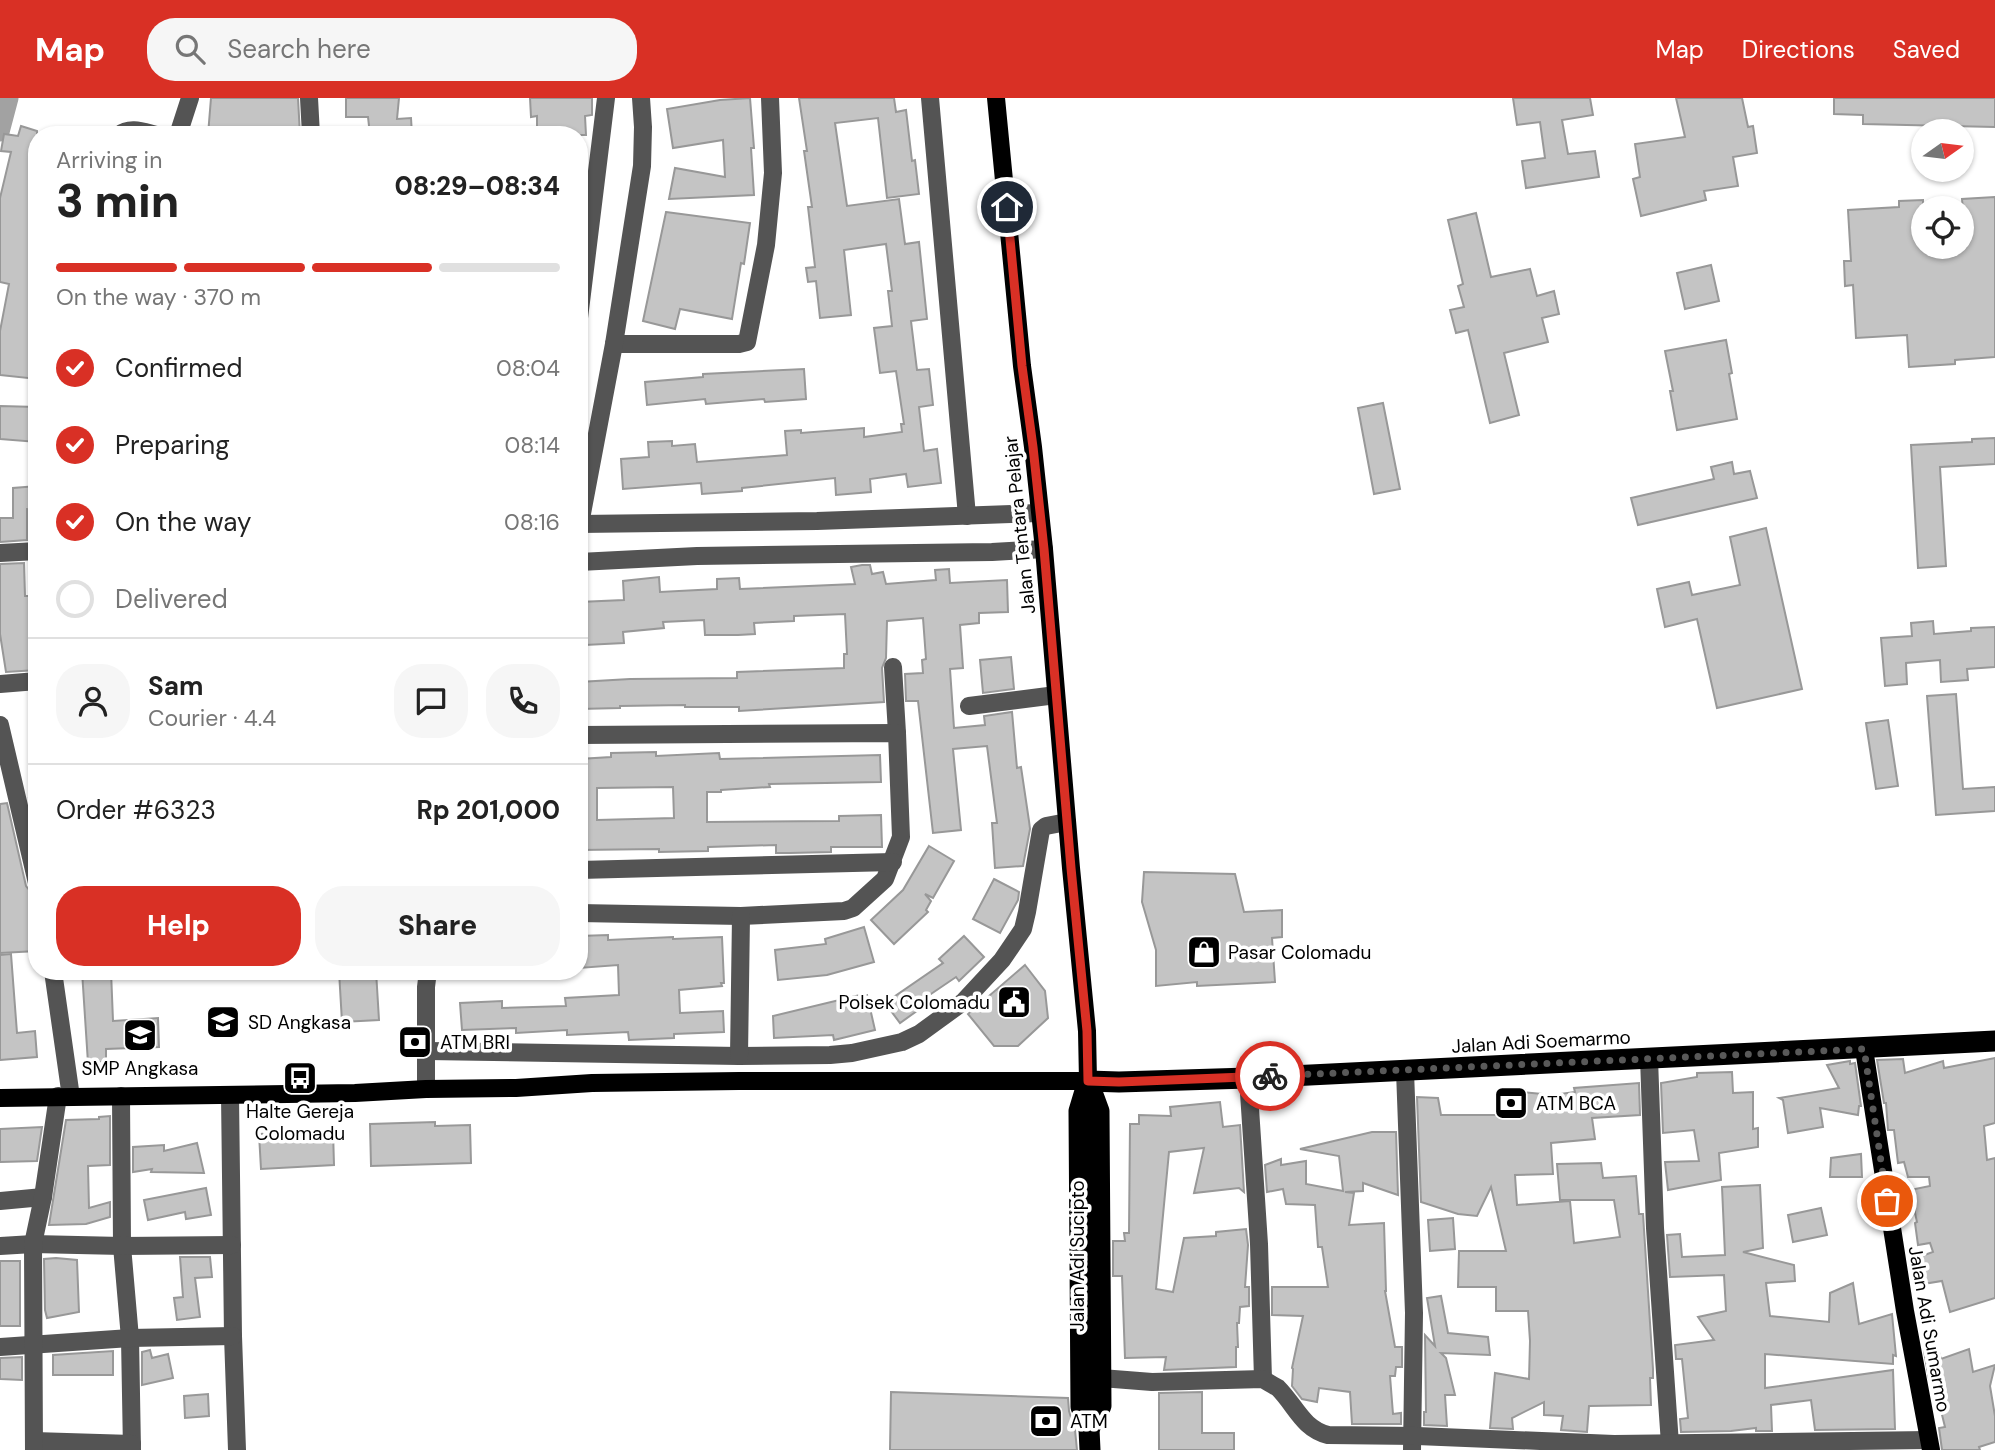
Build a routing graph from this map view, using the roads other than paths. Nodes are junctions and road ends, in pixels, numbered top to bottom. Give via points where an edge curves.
1 (190, 98) edge
2 (309, 98) edge
3 (606, 98) edge
4 (641, 98) edge
5 (770, 98) edge
6 (930, 98) edge
7 (996, 98) edge
8 (181, 126) edge
9 (310, 126) edge
10 (588, 245) edge
11 (614, 344) junction
12 (588, 482) edge
13 (1039, 513) junction
14 (967, 516) junction
15 (588, 524) edge
16 (1044, 549) junction
17 (28, 551) edge
18 (0, 553) edge
19 (588, 562) edge
20 (893, 667) dead end
21 (28, 682) edge
22 (0, 684) edge
23 (1056, 695) junction
24 (969, 706) dead end
25 (0, 725) edge
26 (897, 733) junction
27 (588, 735) edge
28 (1067, 822) junction
29 (28, 840) edge
30 (893, 862) junction
31 (588, 870) edge
32 (588, 913) edge
33 (741, 916) junction
34 (1079, 949) joint
35 (54, 980) edge
36 (427, 980) edge
37 (1995, 1041) edge
38 (1864, 1049) junction
39 (427, 1051) junction
40 (739, 1056) junction
41 (1649, 1058) junction
42 (1405, 1071) junction
43 (1248, 1078) junction
44 (1088, 1081) junction
45 (426, 1089) junction
46 (230, 1095) junction
47 (121, 1096) junction
48 (64, 1097) junction
49 (0, 1098) edge
50 (43, 1197) junction
51 (0, 1202) edge
52 (33, 1244) junction
53 (232, 1245) junction
54 (0, 1246) edge
55 (122, 1246) junction
56 (233, 1336) junction
57 (130, 1338) junction
58 (33, 1344) junction
59 (0, 1347) edge
60 (1101, 1378) junction
61 (1263, 1379) junction
62 (1090, 1439) edge
63 (1412, 1443) edge
64 (1670, 1444) junction
65 (1930, 1445) edge
66 (34, 1446) edge
67 (132, 1447) edge
68 (1614, 1447) edge
69 (237, 1450) edge

1 - 8 street
2 - 9 street
3 - 10 street
4 - 11 street via 642,166
5 - 11 street via 773,173 766,245 747,342
6 - 14 street
7 - 13 main road, Jalan Tentara Pelajar
11 - 12 street
13 - 14 street
13 - 16 main road, Jalan Tentara Pelajar
14 - 15 street
16 - 19 street
16 - 23 main road, Jalan Tentara Pelajar
17 - 18 street
20 - 26 street
21 - 22 street
23 - 24 street
23 - 28 main road, Jalan Tentara Pelajar
25 - 29 street
26 - 27 street
26 - 30 street via 901,837
28 - 34 main road, Jalan Tentara Pelajar
28 - 40 street via 1041,830 1023,929 1002,960 963,1002 919,1034 852,1053
30 - 31 street
30 - 33 street via 886,879 844,912
32 - 33 street
33 - 40 street
34 - 44 main road, Jalan Adi Sucipto
35 - 48 street
36 - 39 street
37 - 38 highway, Jalan Adi Soemarmo
38 - 41 highway, Jalan Adi Soemarmo
38 - 65 main road, Jalan Adi Sumarmo
39 - 40 street
39 - 45 street
41 - 42 highway, Jalan Adi Soemarmo
41 - 64 street
42 - 43 highway, Jalan Adi Soemarmo
42 - 63 street via 1413,1301
43 - 44 highway, Jalan Adi Soemarmo
43 - 61 street
44 - 45 main road via 739,1081
44 - 60 highway, Jalan Adi Sucipto via 1099,1111
44 - 62 highway, Jalan Adi Sucipto via 1079,1111 1081,1407
45 - 46 main road
46 - 47 main road
46 - 53 street
47 - 48 main road
47 - 55 street
48 - 49 main road
48 - 50 street
50 - 51 street
50 - 52 street
52 - 54 street
52 - 55 street
52 - 58 street
53 - 55 street
53 - 56 street
55 - 57 street
56 - 57 street
56 - 69 street
57 - 58 street
57 - 67 street
58 - 59 street
58 - 66 street
60 - 61 street via 1152,1382
60 - 62 highway, Jalan Adi Sucipto via 1101,1406
61 - 63 street via 1277,1387 1317,1432
63 - 68 street
64 - 65 street
64 - 68 street
66 - 67 street

